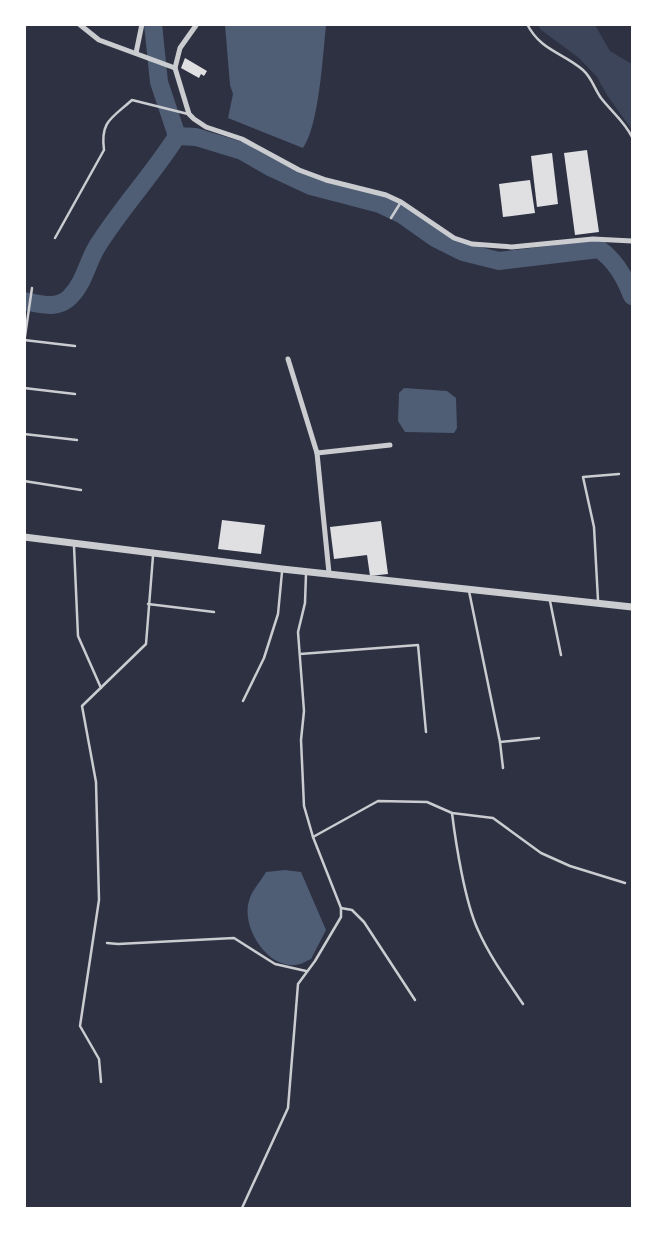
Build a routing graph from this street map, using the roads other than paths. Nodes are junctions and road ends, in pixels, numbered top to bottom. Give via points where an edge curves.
1 (79, 24) edge
2 (142, 24) edge
3 (197, 24) edge
4 (527, 24) edge
5 (136, 53) junction
6 (172, 67) junction
7 (187, 114) junction
8 (632, 137) edge
9 (401, 202) junction
10 (391, 218) dead end
11 (55, 238) dead end
12 (632, 241) edge
13 (32, 288) dead end
14 (25, 341) edge
15 (75, 346) dead end
16 (288, 359) dead end
17 (24, 388) edge
18 (75, 394) dead end
19 (24, 434) edge
20 (77, 440) dead end
21 (390, 445) dead end
22 (317, 453) junction
23 (619, 474) dead end
24 (24, 481) edge
25 (81, 490) dead end
26 (24, 537) edge
27 (74, 543) junction
28 (153, 552) junction
29 (282, 569) junction
30 (306, 570) junction
31 (329, 573) junction
32 (469, 588) junction
33 (550, 598) junction
34 (148, 604) junction
35 (598, 604) junction
36 (632, 607) edge
37 (214, 612) dead end
38 (300, 654) junction
39 (561, 655) dead end
40 (100, 688) junction
41 (243, 701) dead end
42 (426, 732) dead end
43 (539, 738) dead end
44 (500, 742) junction
45 (503, 768) dead end
46 (452, 813) junction
47 (313, 837) junction
48 (625, 883) dead end
49 (341, 908) junction
50 (107, 943) dead end
51 (306, 971) junction
52 (415, 1000) dead end
53 (523, 1004) dead end
54 (101, 1082) dead end
55 (242, 1209) edge

1 - 5 street via 99,40
2 - 5 street
3 - 6 street
4 - 8 lane via 544,47 586,73
5 - 6 street
6 - 7 street
7 - 9 street via 299,170
7 - 11 lane via 132,100 105,124 104,150
9 - 10 lane
9 - 12 street via 472,244 512,247 593,239
13 - 14 lane
14 - 15 lane
16 - 22 street
17 - 18 lane
19 - 20 lane
21 - 22 street
22 - 31 street
23 - 35 lane via 583,477 594,527
24 - 25 lane
26 - 27 street
27 - 28 street
27 - 40 lane via 78,636
28 - 29 street
28 - 34 lane
29 - 30 street
29 - 41 lane via 278,614
30 - 31 street
30 - 38 lane via 298,632
31 - 32 street
32 - 33 street
32 - 44 lane
33 - 35 street
33 - 39 lane
34 - 37 lane
34 - 40 lane via 146,644
35 - 36 street
38 - 42 lane via 418,645
38 - 47 lane via 304,806
40 - 54 lane via 82,706 96,782 99,900 80,1026 99,1059
43 - 44 lane
44 - 45 lane
46 - 47 lane via 427,802 379,801
46 - 48 lane via 493,818 541,853
46 - 53 lane via 476,928
47 - 49 lane
49 - 51 lane via 341,917
49 - 52 lane via 352,910 364,922
50 - 51 lane via 234,938 275,964
51 - 55 lane via 298,984 288,1108

